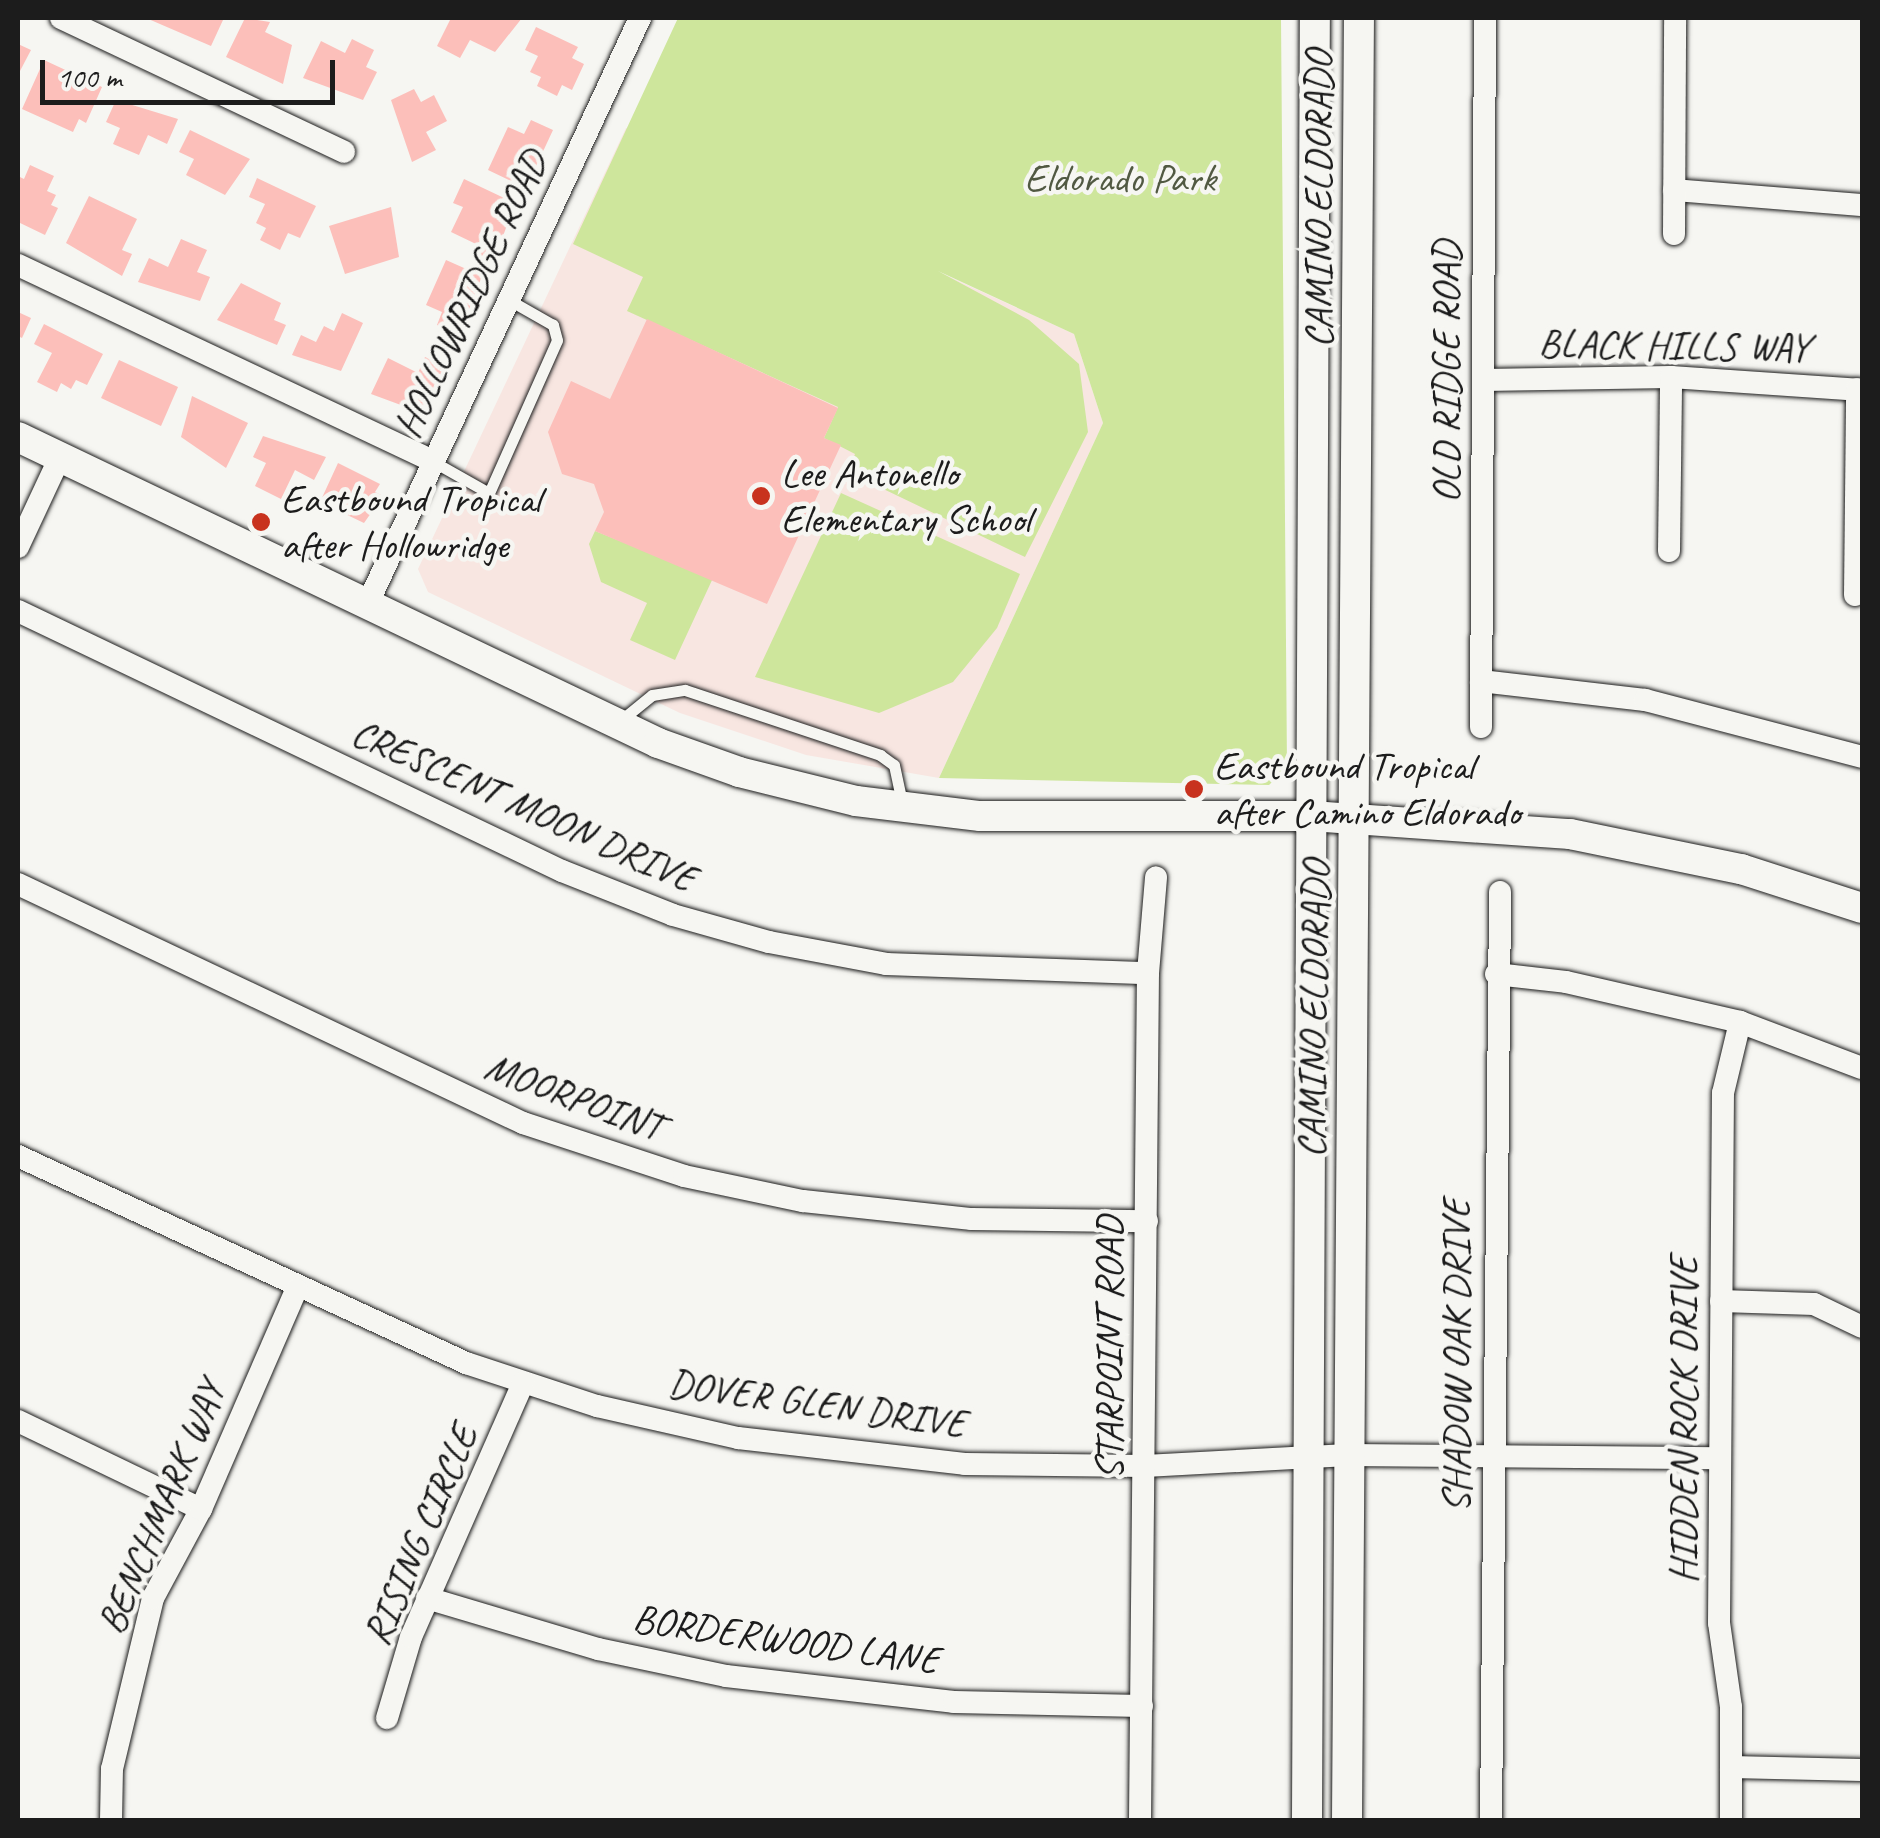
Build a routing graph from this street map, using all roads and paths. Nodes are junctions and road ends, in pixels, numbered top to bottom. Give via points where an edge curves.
1 (62, 18) edge
2 (1315, 18) edge
3 (1358, 18) edge
4 (1485, 18) edge
5 (1675, 18) edge
6 (631, 20) edge
7 (344, 152) dead end
8 (1674, 190) junction
9 (1862, 205) edge
10 (1674, 234) dead end
11 (18, 265) edge
12 (509, 300) junction
13 (1671, 376) junction
14 (1483, 380) junction
15 (1860, 390) edge
16 (18, 437) edge
17 (60, 457) junction
18 (434, 462) junction
19 (18, 547) edge
20 (1669, 552) dead end
21 (1856, 596) dead end
22 (368, 602) junction
23 (18, 611) edge
24 (1481, 681) junction
25 (618, 724) junction
26 (1481, 728) dead end
27 (1862, 757) edge
28 (903, 807) junction
29 (1311, 816) junction
30 (1355, 818) junction
31 (1156, 877) dead end
32 (18, 884) edge
33 (1500, 892) dead end
34 (1862, 908) edge
35 (1148, 973) junction
36 (1496, 974) junction
37 (1740, 1022) junction
38 (1862, 1068) edge
39 (18, 1156) edge
40 (1147, 1222) junction
41 (296, 1290) junction
42 (1721, 1301) junction
43 (1862, 1327) edge
44 (523, 1383) junction
45 (18, 1421) edge
46 (1348, 1455) junction
47 (1307, 1456) junction
48 (1493, 1456) junction
49 (1720, 1458) junction
50 (1146, 1466) junction
51 (200, 1509) junction
52 (427, 1598) junction
53 (1142, 1706) junction
54 (387, 1718) dead end
55 (1732, 1768) junction
56 (1862, 1770) edge
57 (110, 1820) edge
58 (1140, 1820) edge
59 (1306, 1820) edge
60 (1347, 1820) edge
61 (1490, 1820) edge
62 (1731, 1820) edge

1 - 7 street
2 - 29 main road, CAMINO ELDORADO
3 - 30 main road, CAMINO ELDORADO
4 - 14 street, OLD RIDGE ROAD
5 - 8 street
6 - 12 street, HOLLOWRIDGE ROAD
8 - 9 street
8 - 10 street
11 - 18 street
12 - 18 street, HOLLOWRIDGE ROAD
12 - 18 lane via 553,325 557,340 489,493
13 - 14 street, BLACK HILLS WAY
13 - 15 street, BLACK HILLS WAY
13 - 20 street
14 - 24 street, OLD RIDGE ROAD
15 - 21 street
16 - 17 main road
17 - 19 street
17 - 22 main road
18 - 22 street, HOLLOWRIDGE ROAD
22 - 25 main road
23 - 35 street, CRESCENT MOON DRIVE via 562,871 673,915 886,964
24 - 26 street, OLD RIDGE ROAD
24 - 27 street via 1645,700
25 - 28 main road via 739,772
25 - 28 lane via 652,695 685,690 880,755 894,765
28 - 29 main road via 992,816
29 - 30 main road
29 - 47 main road, CAMINO ELDORADO
30 - 34 main road via 1570,834 1741,869
30 - 46 main road, CAMINO ELDORADO
31 - 35 street, STARPOINT ROAD
32 - 40 street, MOORPOINT via 523,1124 684,1176 803,1201 972,1219
33 - 36 street, SHADOW OAK DRIVE
35 - 40 street, STARPOINT ROAD
36 - 37 street via 1566,982
36 - 48 street, SHADOW OAK DRIVE
37 - 38 street
37 - 42 street, HIDDEN ROCK DRIVE via 1723,1094
39 - 41 street, DOVER GLEN DRIVE
40 - 50 street, STARPOINT ROAD
41 - 44 street, DOVER GLEN DRIVE
41 - 51 street, BENCHMARK WAY
42 - 43 street via 1814,1304
42 - 49 street, HIDDEN ROCK DRIVE
44 - 50 street, DOVER GLEN DRIVE via 738,1438 880,1458
44 - 52 street, RISING CIRCLE via 504,1438
45 - 51 street
46 - 47 street, DOVER GLEN DRIVE
46 - 48 street, DOVER GLEN DRIVE
46 - 60 main road, CAMINO ELDORADO
47 - 50 street, DOVER GLEN DRIVE
47 - 59 main road, CAMINO ELDORADO
48 - 49 street, DOVER GLEN DRIVE
48 - 61 street, SHADOW OAK DRIVE
49 - 55 street, HIDDEN ROCK DRIVE via 1719,1623
50 - 53 street, STARPOINT ROAD
51 - 57 street, BENCHMARK WAY via 148,1615 112,1768
52 - 53 street, BORDERWOOD LANE via 598,1648 746,1679 954,1702
52 - 54 street, RISING CIRCLE
53 - 58 street, STARPOINT ROAD
55 - 56 street
55 - 62 street, HIDDEN ROCK DRIVE

